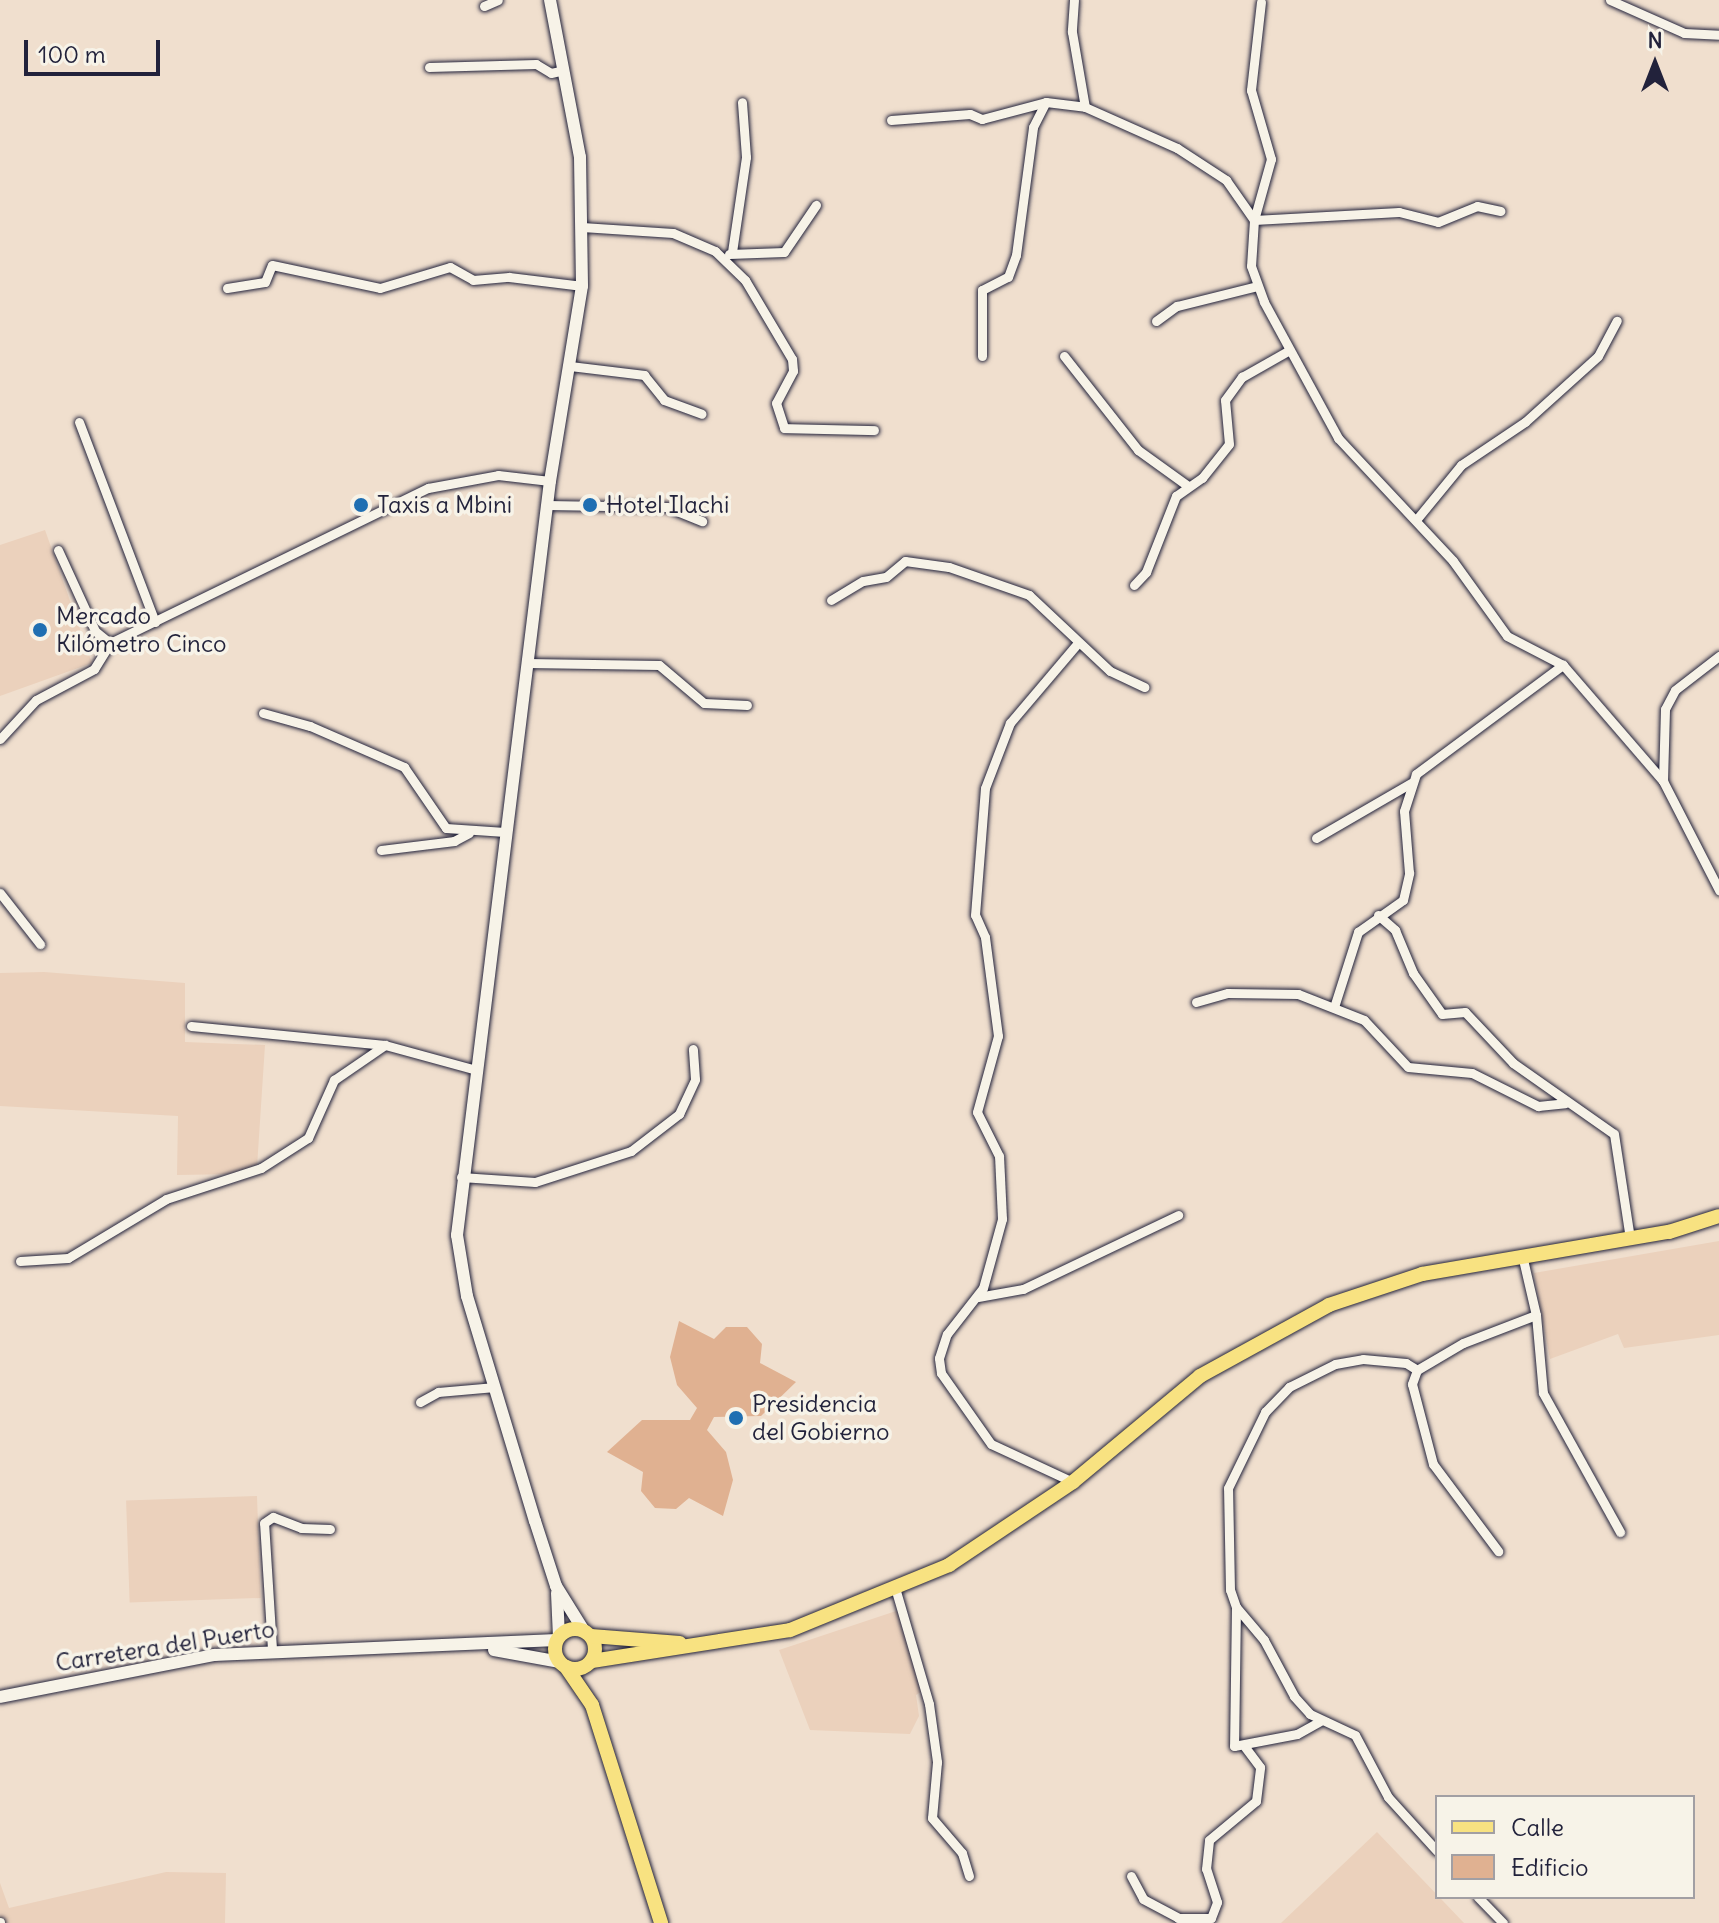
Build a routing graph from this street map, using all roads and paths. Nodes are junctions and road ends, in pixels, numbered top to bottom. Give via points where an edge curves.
1 (498, 0) edge
2 (550, 0) edge
3 (1074, 0) edge
4 (1610, 0) edge
5 (1261, 2) dead end
6 (484, 6) dead end
7 (1719, 35) edge
8 (429, 67) dead end
9 (564, 70) junction
10 (742, 102) dead end
11 (1046, 102) junction
12 (1085, 107) junction
13 (891, 120) dead end
14 (816, 205) dead end
15 (1500, 211) dead end
16 (1254, 220) junction
17 (582, 227) junction
18 (732, 252) junction
19 (722, 257) junction
20 (582, 286) junction
21 (1257, 286) junction
22 (227, 288) dead end
23 (1156, 321) dead end
24 (1617, 321) dead end
25 (1288, 351) junction
26 (982, 356) dead end
27 (1064, 356) dead end
28 (570, 366) junction
29 (702, 414) dead end
30 (79, 422) dead end
31 (874, 430) dead end
32 (550, 481) junction
33 (1188, 486) junction
34 (547, 505) junction
35 (1416, 520) junction
36 (702, 521) dead end
37 (58, 550) dead end
38 (1134, 585) dead end
39 (831, 600) dead end
40 (155, 622) junction
41 (110, 643) junction
42 (1077, 644) junction
43 (1719, 656) edge
44 (527, 663) junction
45 (1563, 665) junction
46 (1145, 687) dead end
47 (747, 705) dead end
48 (263, 713) dead end
49 (0, 739) edge
50 (1663, 781) junction
51 (1411, 783) junction
52 (505, 832) junction
53 (469, 833) junction
54 (1316, 838) dead end
55 (381, 850) dead end
56 (1719, 890) edge
57 (0, 893) edge
58 (1378, 915) junction
59 (40, 944) dead end
60 (1196, 1002) dead end
61 (1335, 1004) junction
62 (191, 1026) dead end
63 (385, 1045) junction
64 (693, 1049) dead end
65 (473, 1069) junction
66 (1565, 1103) junction
67 (461, 1177) junction
68 (1178, 1215) dead end
69 (1719, 1216) edge
70 (1630, 1239) junction
71 (1522, 1255) junction
72 (20, 1261) dead end
73 (978, 1297) junction
74 (1536, 1315) junction
75 (1417, 1370) junction
76 (495, 1387) junction
77 (420, 1402) dead end
78 (1073, 1482) junction
79 (330, 1529) dead end
80 (1620, 1532) dead end
81 (1498, 1551) dead end
82 (556, 1586) junction
83 (896, 1591) junction
84 (1236, 1607) junction
85 (588, 1634) junction
86 (558, 1638) junction
87 (712, 1644) junction
88 (483, 1648) junction
89 (272, 1649) junction
90 (591, 1662) junction
91 (563, 1665) junction
92 (0, 1697) edge
93 (592, 1705) junction
94 (1320, 1721) junction
95 (1245, 1747) junction
96 (1435, 1849) edge
97 (969, 1876) dead end
98 (1131, 1876) dead end
99 (1480, 1899) edge
100 (661, 1923) edge
101 (1503, 1923) edge

1 - 6 street
2 - 9 main road
3 - 12 street via 1072,32
4 - 7 street via 1684,33
5 - 16 street via 1251,90 1271,159
8 - 9 street via 536,64 551,73
9 - 17 main road via 580,157
10 - 18 street via 746,157
11 - 12 street
11 - 13 street via 982,119 970,114
11 - 26 street via 1032,135 1016,255 1008,277 982,290
12 - 16 street via 1200,160 1226,180
14 - 18 street via 784,252
15 - 16 street via 1477,206 1438,222 1399,212
16 - 21 street via 1251,266
17 - 19 street via 673,233
17 - 20 main road
18 - 19 street
19 - 31 street via 745,280 792,359 793,371 776,403 780,424 795,432
20 - 22 street via 509,277 473,280 450,267 380,288 272,265 265,282
20 - 28 main road
21 - 23 street via 1177,306
21 - 25 street
24 - 35 street via 1598,356 1525,422 1461,465
25 - 33 street via 1242,377 1225,400 1231,440 1205,474
25 - 35 street via 1338,438
27 - 33 street via 1138,450
28 - 29 street via 644,375 664,400
28 - 32 main road
30 - 40 street
32 - 34 main road
32 - 40 street via 498,475 452,479
33 - 38 street via 1176,496 1146,572
34 - 36 street via 667,507
34 - 44 main road
35 - 45 street via 1507,636
37 - 41 street via 95,631
39 - 42 street via 863,581 886,577 905,561 949,567 1029,595
40 - 41 street
41 - 49 street via 94,669 36,700
42 - 46 street
42 - 73 street via 1010,723 985,788 975,915 985,937 998,1036 977,1112 999,1156 1002,1219
43 - 50 street via 1675,690 1665,709
44 - 47 street via 659,665 704,703
44 - 52 main road
45 - 50 street
45 - 51 street via 1424,767
48 - 53 street via 310,726 404,767 434,818
50 - 56 street
51 - 54 street
51 - 58 street via 1402,834 1408,884 1399,905
52 - 53 street
52 - 65 main road
53 - 55 street via 454,841
57 - 59 street
58 - 61 street via 1355,937
58 - 66 street via 1395,930 1413,973 1442,1014 1465,1012 1503,1055
60 - 61 street via 1228,993 1298,994
61 - 66 street via 1381,1033 1408,1067 1472,1073 1538,1106
62 - 63 street
63 - 65 street
63 - 72 street via 334,1080 308,1138 261,1168 166,1199 68,1258
64 - 67 street via 695,1079 679,1114 631,1151 535,1182
65 - 67 main road
66 - 70 street via 1614,1134
67 - 76 main road via 458,1251
68 - 73 street via 1023,1289
69 - 70 main road
70 - 71 main road
71 - 74 street
71 - 78 main road via 1422,1274 1329,1305 1259,1339 1200,1376
73 - 78 street via 947,1334 941,1373 991,1444
74 - 75 street via 1463,1343
74 - 80 street via 1543,1393
75 - 81 street via 1412,1384 1433,1464
75 - 84 street via 1406,1363 1363,1359 1335,1364 1278,1394 1228,1488 1230,1590
76 - 77 street via 438,1392
76 - 82 main road
78 - 83 main road via 987,1544
79 - 89 street via 301,1528 273,1517 264,1523
82 - 85 main road
82 - 86 main road
83 - 87 main road via 790,1630
83 - 97 street via 929,1704 937,1762 932,1818 962,1853
84 - 94 street via 1264,1640 1294,1696
84 - 95 street via 1231,1741
85 - 86 main road
85 - 87 main road
85 - 90 main road
86 - 88 main road, Carretera del Puerto
86 - 91 main road
87 - 90 main road
88 - 89 main road, Carretera del Puerto
88 - 91 main road, Carretera del Puerto
89 - 92 main road, Carretera del Puerto
90 - 91 main road
90 - 93 main road
91 - 93 main road
93 - 100 main road
94 - 95 street
94 - 96 street via 1355,1735 1388,1797
95 - 98 street via 1260,1767 1256,1801 1209,1840 1206,1869 1217,1902 1211,1918 1178,1918 1143,1899
99 - 101 street

